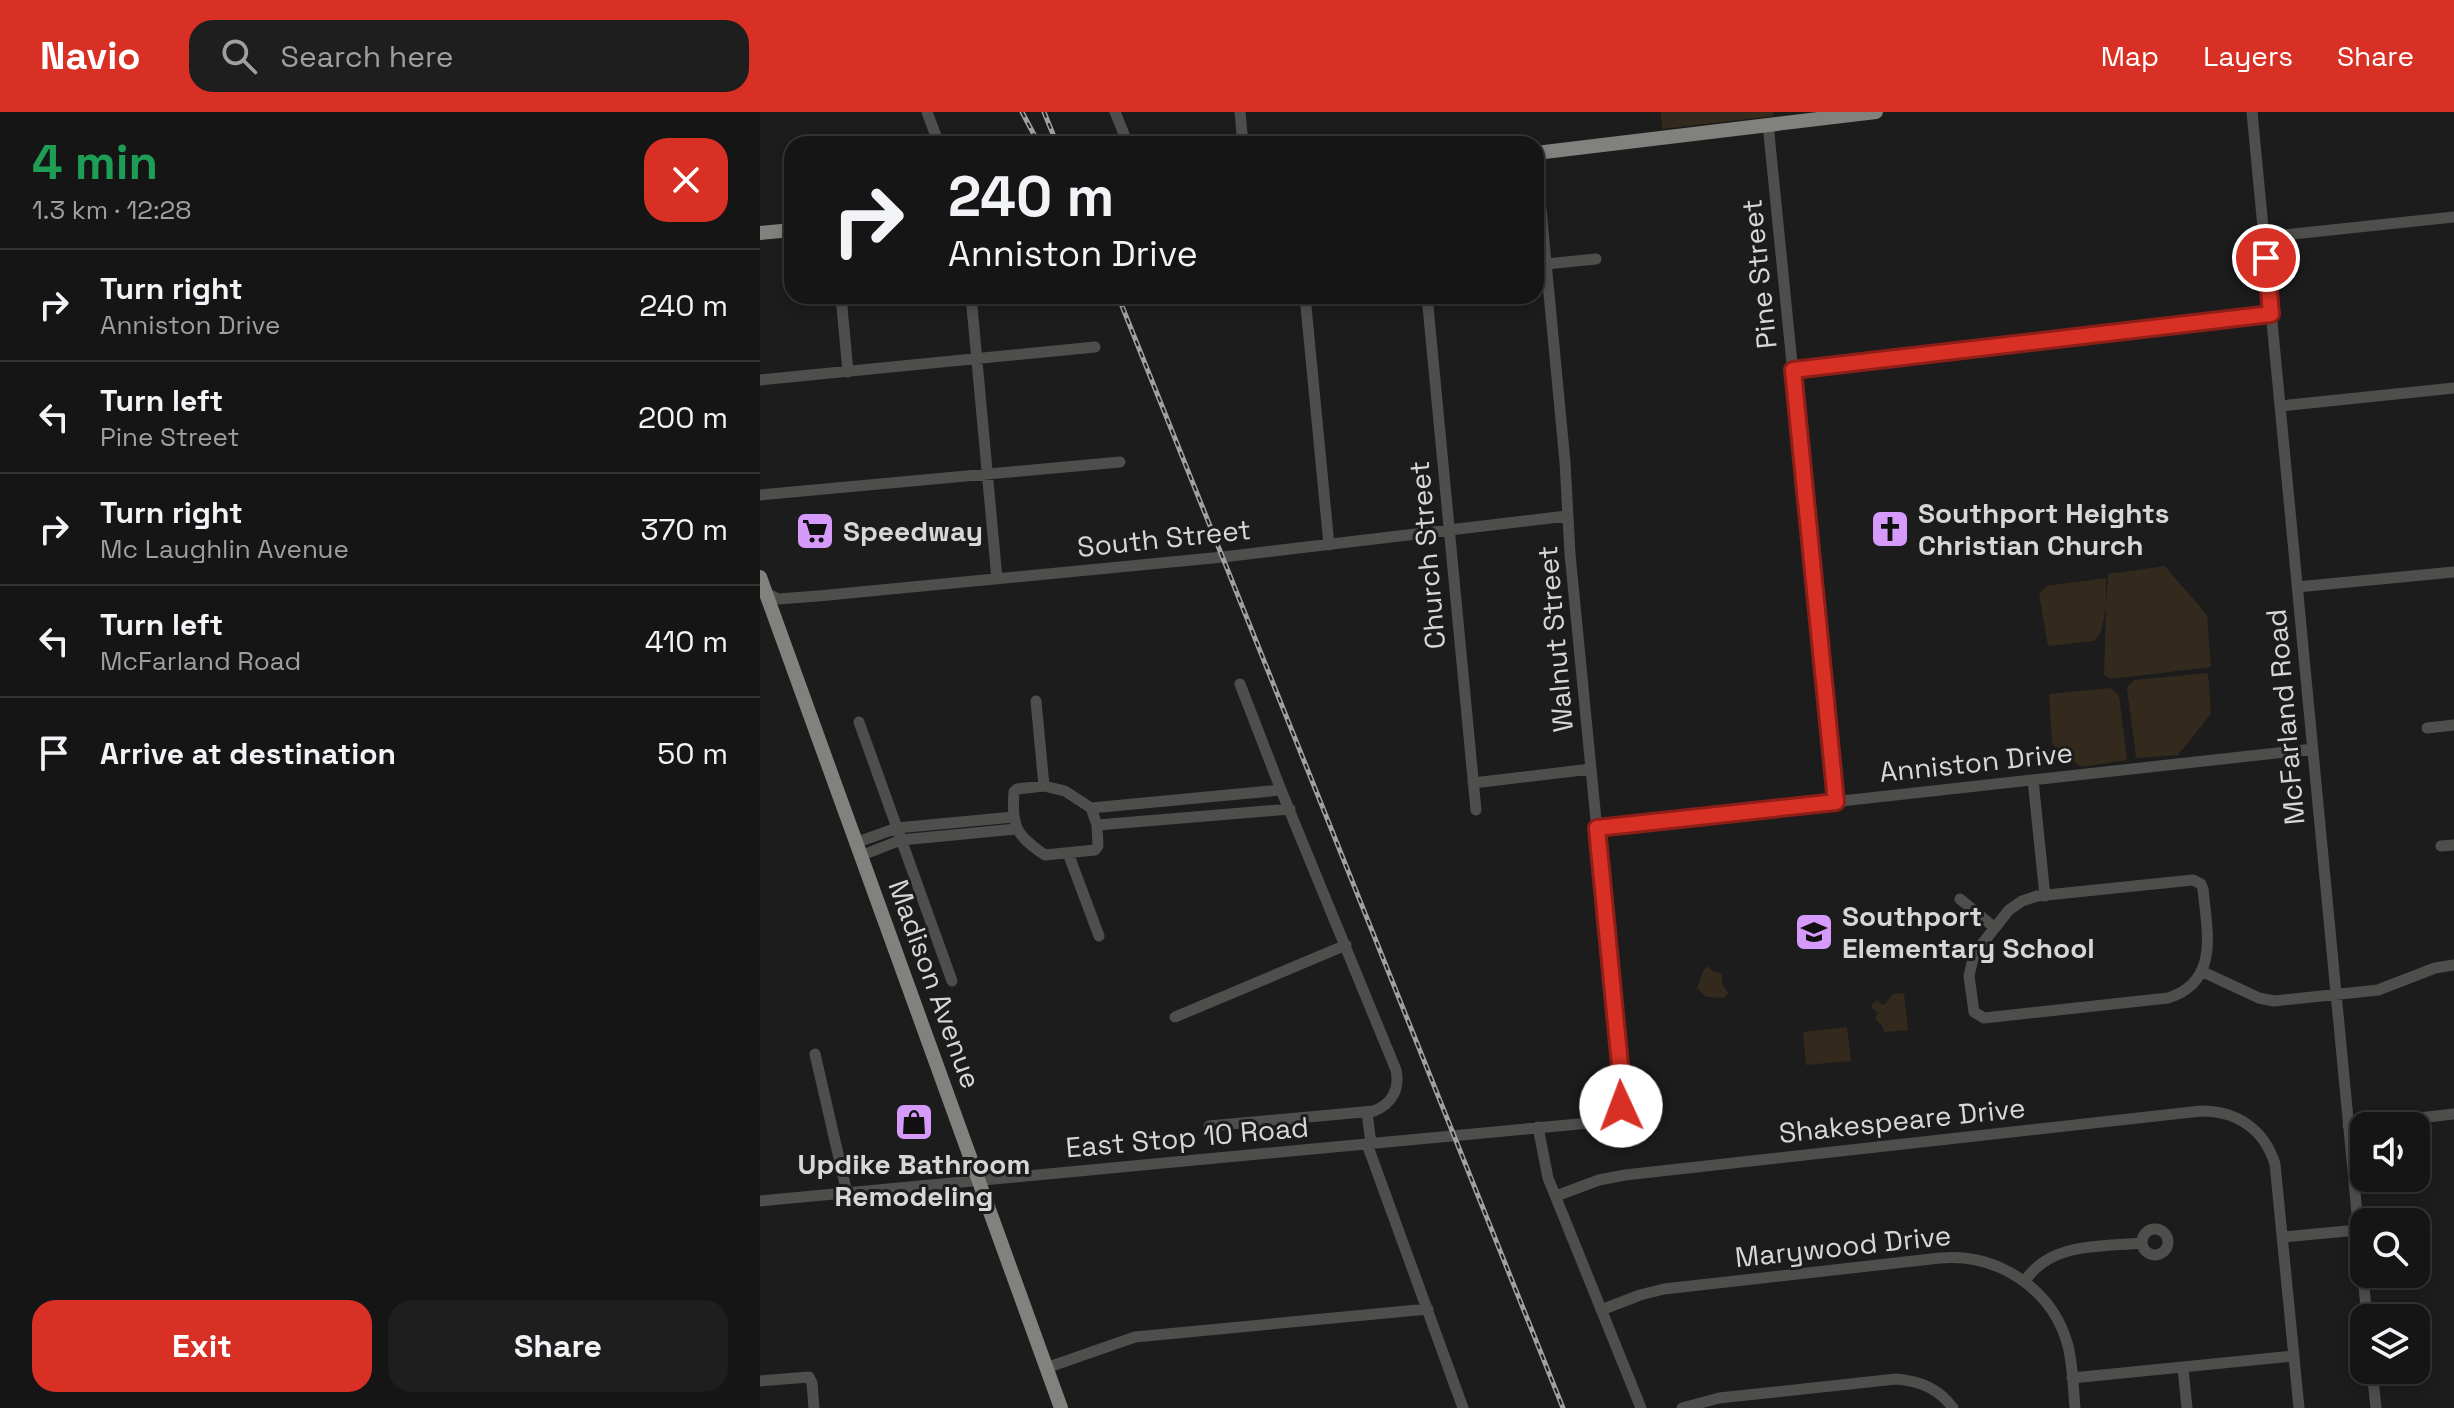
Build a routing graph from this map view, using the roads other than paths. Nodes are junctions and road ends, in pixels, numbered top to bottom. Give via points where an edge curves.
1 (927, 112) edge
2 (1115, 112) edge
3 (1240, 112) edge
4 (1876, 112) edge
5 (2252, 112) edge
6 (1768, 124) junction
7 (936, 136) edge
8 (1125, 136) edge
9 (1242, 136) edge
10 (1544, 154) edge
11 (2454, 217) edge
12 (784, 231) edge
13 (760, 233) edge
14 (2264, 237) junction
15 (1596, 259) dead end
16 (1544, 264) edge
17 (1544, 289) edge
18 (842, 304) edge
19 (972, 304) edge
20 (1306, 304) edge
21 (1428, 304) edge
22 (2271, 314) junction
23 (1095, 347) dead end
24 (976, 359) junction
25 (1793, 370) junction
26 (848, 372) junction
27 (760, 380) edge
28 (2454, 388) edge
29 (2280, 406) junction
30 (1120, 462) dead end
31 (987, 474) junction
32 (760, 495) edge
33 (1567, 516) junction
34 (1449, 530) junction
35 (1329, 545) junction
36 (2454, 572) edge
37 (760, 577) edge
38 (997, 579) junction
39 (2297, 587) junction
40 (763, 592) edge
41 (1240, 684) dead end
42 (1036, 701) dead end
43 (859, 722) dead end
44 (2454, 725) edge
45 (2427, 728) dead end
46 (2313, 749) junction
47 (1591, 769) junction
48 (2033, 780) junction
49 (1473, 783) junction
50 (1044, 786) junction
51 (1281, 790) junction
52 (1836, 802) junction
53 (1091, 808) junction
54 (1290, 809) junction
55 (1476, 810) dead end
56 (1014, 823) junction
57 (1097, 825) junction
58 (897, 828) junction
59 (1597, 828) junction
60 (901, 840) junction
61 (2454, 845) edge
62 (2441, 846) dead end
63 (857, 849) junction
64 (1068, 853) junction
65 (2045, 896) junction
66 (1960, 899) dead end
67 (1995, 928) junction
68 (1099, 936) dead end
69 (1346, 945) junction
70 (2454, 965) edge
71 (2201, 971) junction
72 (952, 981) dead end
73 (2336, 994) junction
74 (1175, 1017) dead end
75 (815, 1054) dead end
76 (1367, 1112) junction
77 (1617, 1114) joint
78 (2454, 1114) edge
79 (1209, 1126) dead end
80 (2348, 1126) junction
81 (1538, 1127) junction
82 (1369, 1144) junction
83 (980, 1181) junction
84 (847, 1193) junction
85 (1556, 1196) junction
86 (760, 1201) edge
87 (2356, 1208) edge
88 (2350, 1231) edge
89 (2283, 1237) junction
90 (2142, 1243) dead end
91 (2025, 1281) junction
92 (1428, 1309) junction
93 (1601, 1310) junction
94 (2294, 1356) junction
95 (1046, 1368) junction
96 (2183, 1368) junction
97 (2072, 1378) junction
98 (760, 1381) edge
99 (2373, 1384) edge
100 (814, 1408) edge
101 (1061, 1408) edge
102 (1463, 1408) edge
103 (1641, 1408) edge
104 (1682, 1408) edge
105 (1953, 1408) edge
106 (2075, 1408) edge
107 (2187, 1408) edge
108 (2299, 1408) edge
109 (2376, 1408) edge

1 - 7 street
2 - 8 street
3 - 9 street
4 - 6 main road
5 - 14 street, McFarland Road
6 - 10 main road
6 - 25 street, Pine Street
11 - 14 street
12 - 13 main road
14 - 22 street, McFarland Road
15 - 16 street
17 - 33 street, Walnut Street
18 - 26 street
19 - 24 street
20 - 35 street
21 - 34 street, Church Street
22 - 25 street
22 - 29 street, McFarland Road
23 - 24 street
24 - 26 street
24 - 31 street
25 - 52 street, Pine Street
26 - 27 street
28 - 29 street
29 - 39 street, McFarland Road
30 - 31 street
31 - 32 street
31 - 38 street
33 - 34 street, South Street
33 - 47 street, Walnut Street
34 - 35 street, South Street
34 - 49 street, Church Street
35 - 38 street, South Street
36 - 39 street
37 - 40 main road, Madison Avenue
38 - 40 street, South Street via 784,599
39 - 46 street, McFarland Road
40 - 63 main road, Madison Avenue
41 - 51 street
42 - 50 street
43 - 58 street
44 - 45 street
46 - 48 street, Anniston Drive
46 - 73 street, McFarland Road
47 - 49 street
47 - 59 street, Walnut Street
48 - 52 street, Anniston Drive
48 - 65 street
49 - 55 street, Church Street
50 - 53 street via 1057,787
50 - 56 street via 1015,791
51 - 53 street
51 - 54 street
52 - 59 street, Anniston Drive
53 - 57 street
54 - 57 street
54 - 69 street
56 - 58 street
56 - 60 street
56 - 64 street via 1019,835 1045,855
57 - 64 street via 1094,851
58 - 60 street
58 - 63 street
59 - 77 street, Walnut Street via 1623,1096
60 - 63 street
60 - 72 street
61 - 62 street
63 - 83 main road, Madison Avenue
64 - 68 street
65 - 67 street via 2015,905
65 - 71 street via 2198,882 2208,940
66 - 67 street
67 - 71 street via 1969,969 1972,1006 1984,1018 2168,998 2186,991
69 - 74 street
69 - 76 street via 1397,1072 1392,1098
70 - 73 street via 2378,990
71 - 73 street via 2270,1001
73 - 80 street, McFarland Road
75 - 84 street
76 - 79 street
76 - 82 street
77 - 81 street, East Stop 10 Road via 1600,1122
78 - 80 street
80 - 87 street, McFarland Road
81 - 82 street, East Stop 10 Road
81 - 85 street
82 - 83 street, East Stop 10 Road
82 - 92 street
83 - 84 street, East Stop 10 Road
83 - 95 main road, Madison Avenue
84 - 86 street, East Stop 10 Road
85 - 89 street, Shakespeare Drive via 1625,1175 2201,1111 2240,1119 2265,1141 2274,1160
85 - 93 street
88 - 89 street
89 - 94 street
90 - 91 street via 2057,1253
91 - 93 street, Marywood Drive via 1990,1263 1947,1257 1664,1289
91 - 97 street, Marywood Drive via 2061,1326
92 - 95 street via 1135,1337
92 - 102 street
93 - 103 street
94 - 96 street
94 - 108 street
95 - 101 main road, Madison Avenue
96 - 97 street
96 - 107 street
97 - 106 street, Marywood Drive
98 - 100 street via 809,1377
99 - 109 street
104 - 105 street via 1719,1398 1896,1379 1938,1392

